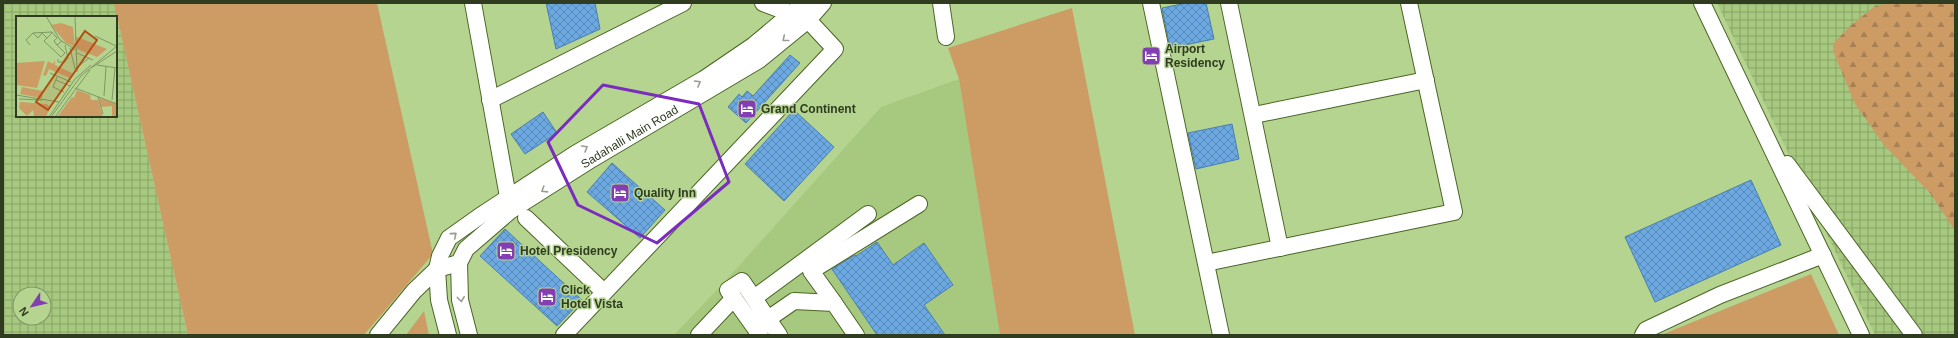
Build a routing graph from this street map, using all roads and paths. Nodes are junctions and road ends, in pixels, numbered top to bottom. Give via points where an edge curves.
1 (473, 3) edge
2 (683, 3) edge
3 (763, 3) edge
4 (823, 3) edge
5 (941, 3) edge
6 (1150, 3) edge
7 (1229, 3) edge
8 (1409, 3) edge
9 (1702, 3) edge
10 (799, 8) edge
11 (808, 20) junction
12 (946, 37) dead end
13 (1426, 80) junction
14 (490, 100) junction
15 (1254, 115) junction
16 (1765, 134) junction
17 (567, 167) junction
18 (508, 197) junction
19 (920, 204) dead end
20 (868, 214) dead end
21 (526, 218) dead end
22 (1280, 248) junction
23 (1823, 255) junction
24 (459, 263) junction
25 (1206, 263) junction
26 (808, 266) junction
27 (437, 269) junction
28 (604, 292) junction
29 (1840, 292) junction
30 (731, 294) junction
31 (754, 298) junction
32 (834, 303) junction
33 (768, 319) junction
34 (378, 335) edge
35 (448, 335) edge
36 (469, 335) edge
37 (564, 335) edge
38 (699, 335) edge
39 (760, 335) edge
40 (779, 335) edge
41 (856, 335) edge
42 (1221, 335) edge
43 (1643, 335) edge
44 (1861, 335) edge
45 (1872, 335) edge
46 (1914, 335) edge

1 - 14 street
2 - 14 street
3 - 10 street
4 - 11 street, Sadahalli Main Road
5 - 12 street
6 - 25 street
7 - 15 street
8 - 13 street
9 - 16 street
10 - 11 street
17 -> 10 street, Sadahalli Main Road via 754,45
11 -> 17 street, Sadahalli Main Road via 759,60
11 - 28 street via 835,49
13 - 15 street
13 - 22 street via 1454,212
14 - 18 street
15 - 22 street
16 - 23 street
16 - 46 street
17 - 18 street, Sadahalli Main Road
17 -> 24 street, Sadahalli Main Road via 466,249
27 -> 18 street, Sadahalli Main Road via 449,238
19 - 26 street
20 - 26 street
21 - 28 street
22 - 25 street
23 - 29 street
23 - 43 street via 1720,295 1646,330
24 - 27 street, Sadahalli Main Road
24 -> 36 street via 460,300
25 - 42 street
26 - 31 street
26 - 32 street
27 - 34 street, Sadahalli Main Road via 414,291
27 - 35 street via 439,300
28 - 37 street
29 - 44 street
29 - 45 street
30 - 31 street via 742,281
30 - 38 street
30 - 39 street
31 - 33 street
32 - 33 street via 794,301
32 - 41 street
33 - 40 street

